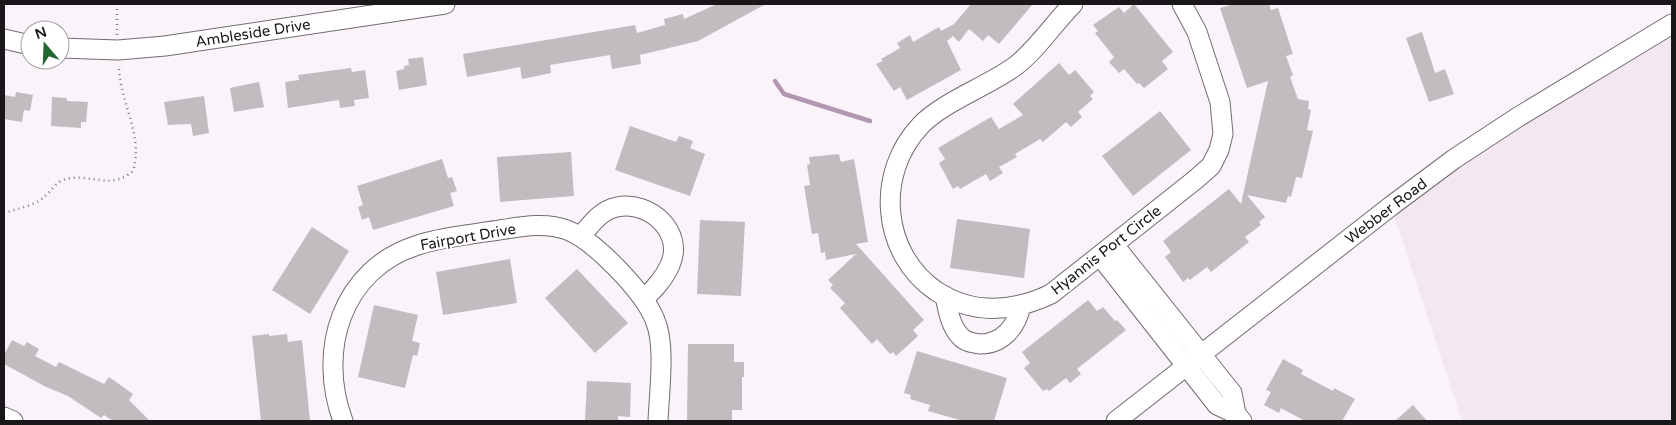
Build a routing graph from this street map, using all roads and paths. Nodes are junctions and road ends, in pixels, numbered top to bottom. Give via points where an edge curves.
1 (116, 4) edge
2 (445, 4) edge
3 (1074, 4) edge
4 (1182, 4) edge
5 (1672, 24) edge
6 (4, 39) edge
7 (20, 43) edge
8 (70, 48) edge
9 (118, 50) junction
10 (4, 213) edge
11 (581, 236) junction
12 (1107, 251) junction
13 (945, 296) junction
14 (644, 299) junction
15 (1021, 305) junction
16 (1203, 354) junction
17 (1185, 367) junction
18 (4, 417) edge
19 (1239, 417) edge
20 (13, 421) edge
21 (343, 421) edge
22 (658, 421) edge
23 (1116, 421) edge

1 - 9 path
2 - 9 street, Ambleside Drive via 165,46
3 - 13 street, Hyannis Port Circle via 1016,66 937,112 921,125 897,160 890,191 892,225 907,261 928,285
4 - 12 street, Hyannis Port Circle via 1197,32 1220,102 1224,134 1211,166
5 - 16 street, Webber Road via 1518,117 1454,160
6 - 7 street
8 - 9 street, Ambleside Drive
9 - 10 path via 120,83 136,149 133,171 125,179 114,182 62,180 44,198
11 - 14 street, Fairport Drive
11 - 14 street via 595,219 616,207 639,207 657,216 671,238 671,264 660,283
11 - 21 street, Fairport Drive via 547,225 443,239 402,251 375,269 347,304 332,347 334,391
12 - 15 street, Hyannis Port Circle via 1051,294
12 - 16 street
12 - 17 street
13 - 15 street, Hyannis Port Circle via 978,308 1000,309
13 - 15 street via 960,337 971,343 994,342 1004,337 1016,322
14 - 22 street, Fairport Drive via 656,321 660,344
16 - 17 street, Webber Road
16 - 19 street via 1232,393
17 - 19 street via 1217,405
17 - 23 street, Webber Road
18 - 20 street

